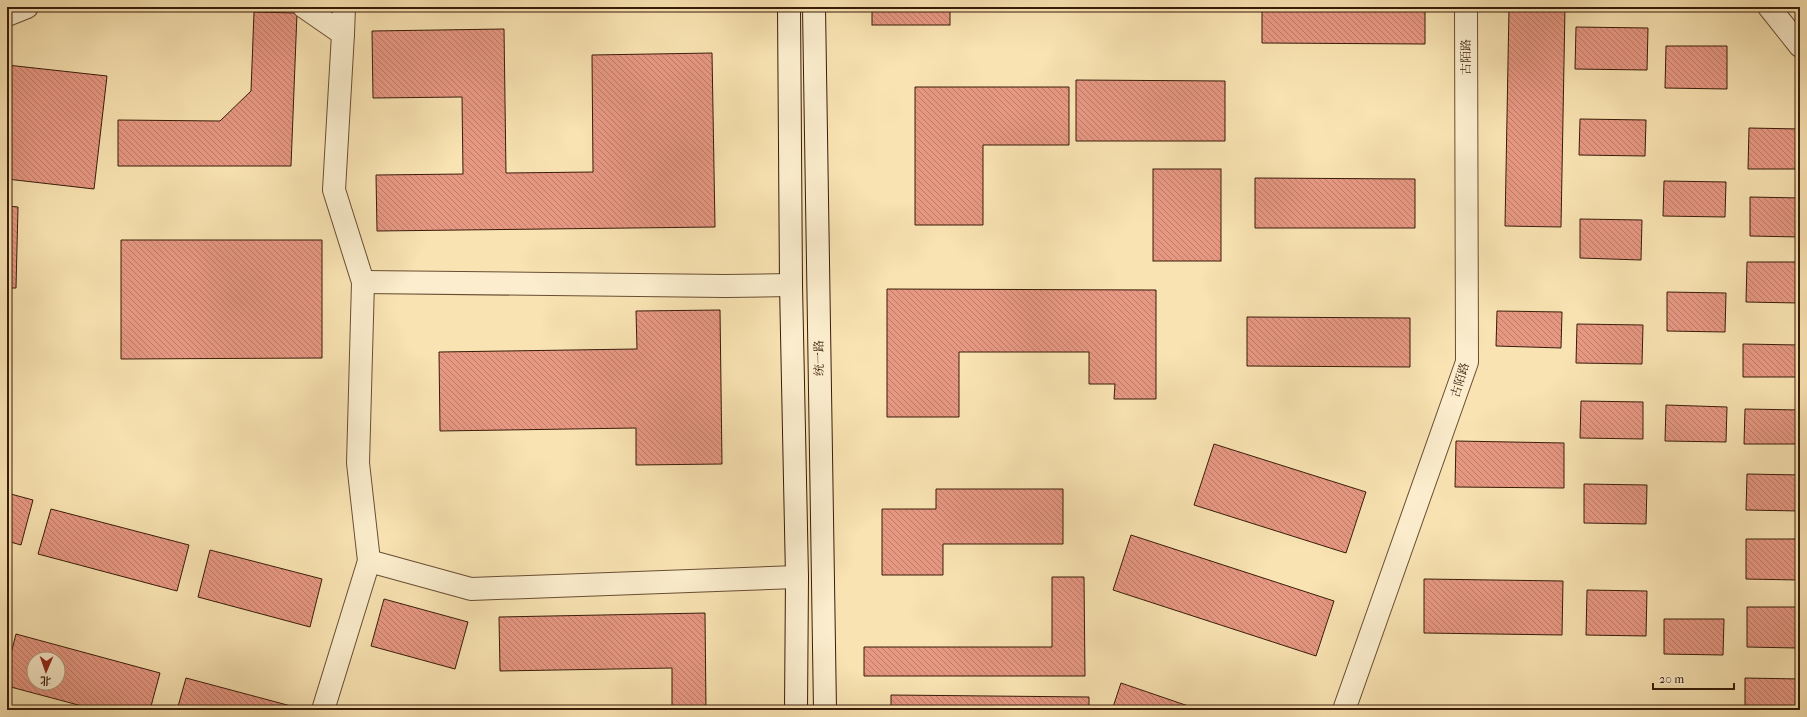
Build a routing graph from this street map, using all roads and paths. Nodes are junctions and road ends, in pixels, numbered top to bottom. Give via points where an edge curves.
1 (27, 7) edge
2 (304, 7) edge
3 (344, 7) edge
4 (789, 7) edge
5 (814, 7) edge
6 (1466, 7) edge
7 (1769, 7) edge
8 (7, 15) edge
9 (343, 34) junction
10 (1800, 46) edge
11 (363, 282) junction
12 (791, 286) junction
13 (369, 561) junction
14 (797, 577) junction
15 (323, 710) edge
16 (796, 710) edge
17 (825, 710) edge
18 (1344, 710) edge

1 - 8 street
2 - 9 street
3 - 9 street
4 - 12 street
5 - 17 street, 统一路
6 - 18 street, 古陌路 via 1467,362
7 - 10 street
9 - 11 street via 334,190
11 - 12 street
11 - 13 street via 358,463
12 - 14 street
13 - 14 street via 471,589
13 - 15 street
14 - 16 street

